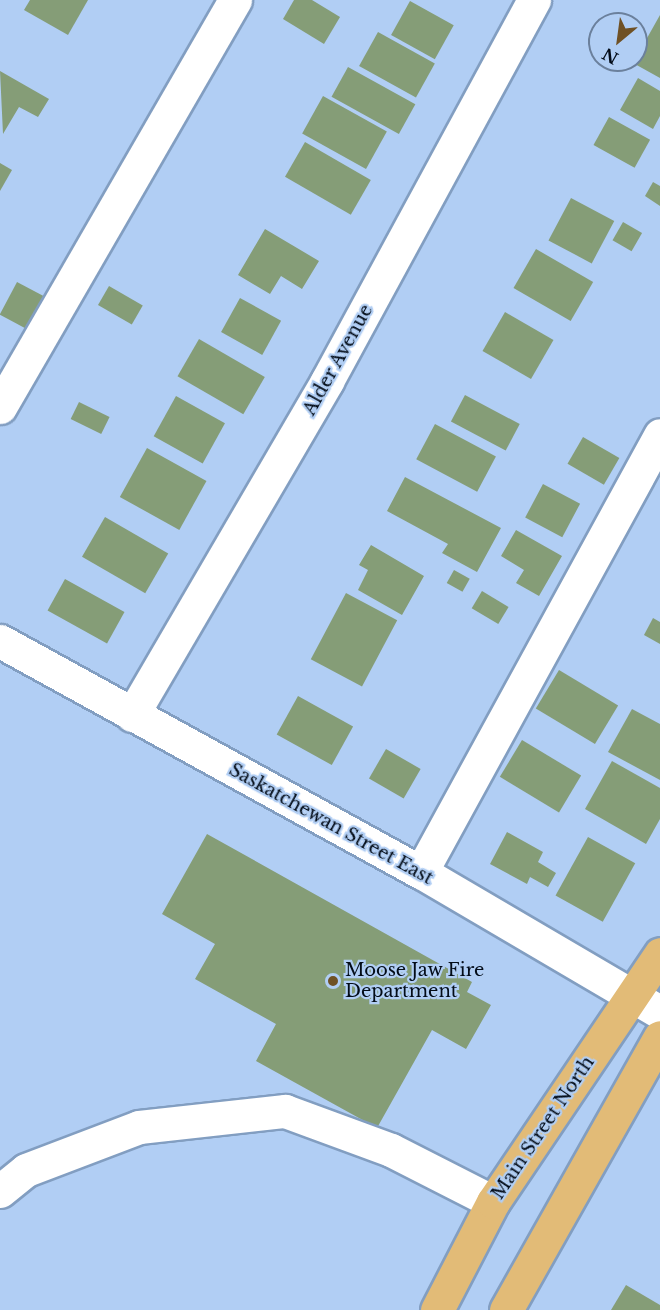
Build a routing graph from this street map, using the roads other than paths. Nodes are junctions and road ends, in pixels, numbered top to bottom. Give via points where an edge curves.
1 (235, 0) edge
2 (534, 0) edge
3 (0, 407) edge
4 (660, 435) edge
5 (0, 640) edge
6 (132, 715) junction
7 (421, 872) junction
8 (660, 954) edge
9 (632, 996) junction
10 (660, 1012) edge
11 (660, 1036) edge
12 (0, 1191) edge
13 (493, 1202) junction
14 (443, 1308) edge
15 (506, 1310) edge

1 - 3 street
2 - 6 street, Alder Avenue via 327,381
4 - 7 street
5 - 6 street, Saskatchewan Street East
6 - 7 street, Saskatchewan Street East
7 - 9 street, Saskatchewan Street East
8 - 9 main road, Main Street North
9 - 10 street, Saskatchewan Street East
9 - 13 main road, Main Street North
11 - 15 main road
12 - 13 street via 26,1170 139,1127 285,1111 391,1150
13 - 14 main road, Main Street North

